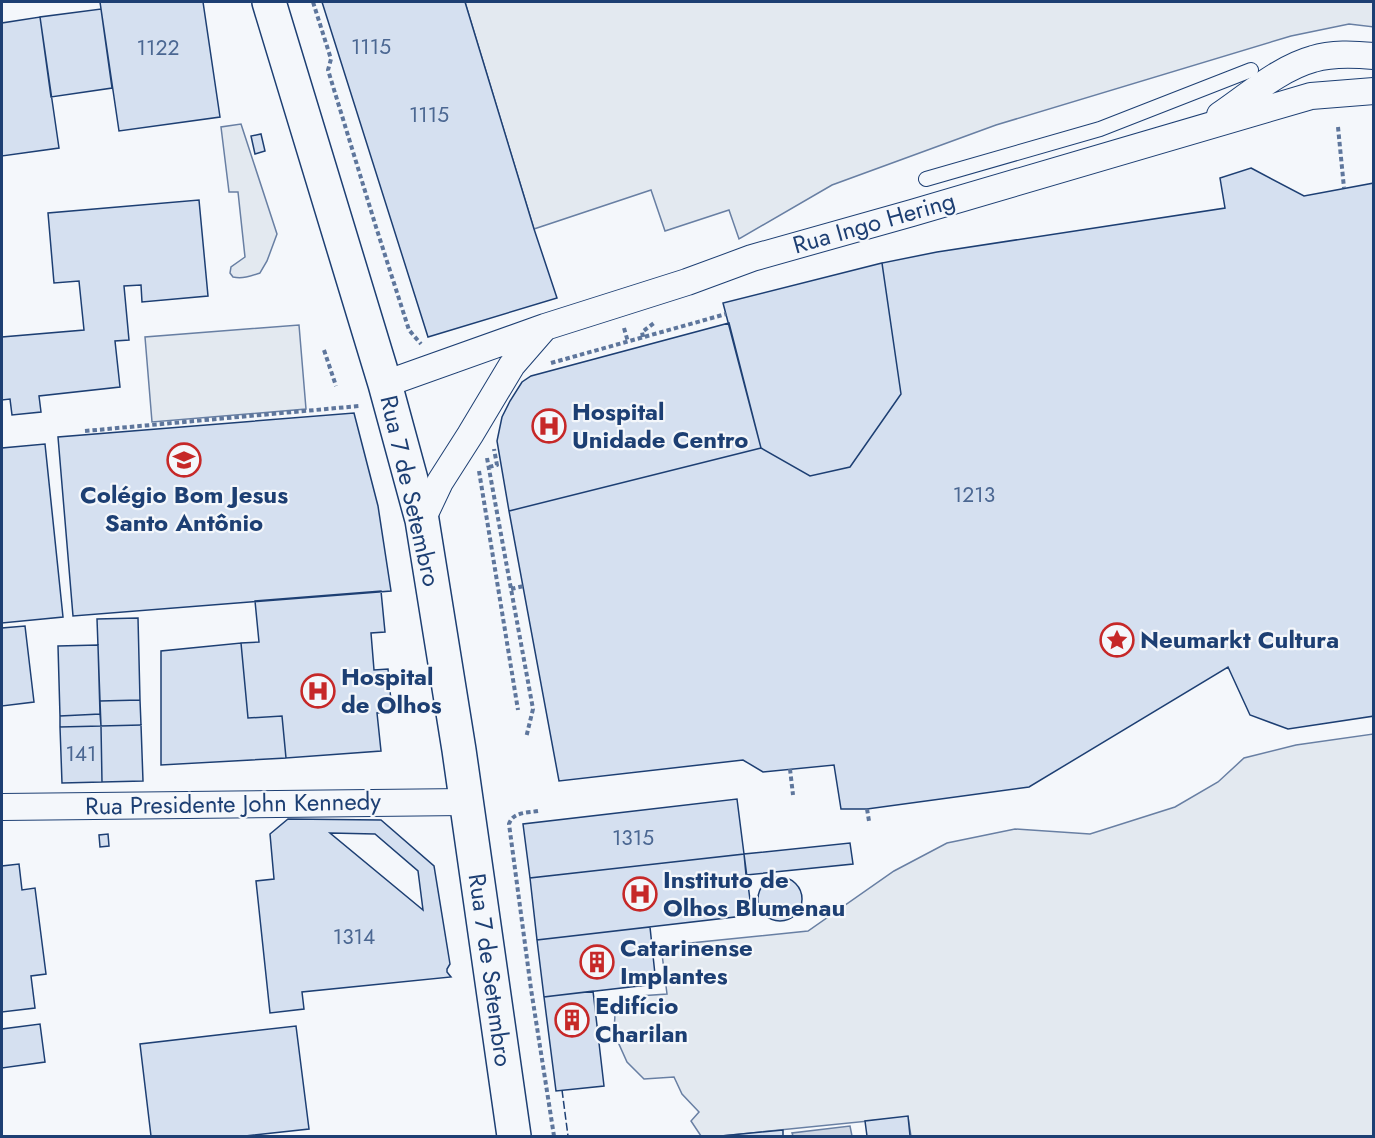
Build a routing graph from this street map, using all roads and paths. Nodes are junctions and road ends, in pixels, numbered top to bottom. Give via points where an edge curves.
1 (269, 2) edge
2 (313, 2) edge
3 (1374, 57) edge
4 (1251, 70) dead end
5 (1374, 91) edge
6 (1205, 126) junction
7 (1338, 127) dead end
8 (926, 178) dead end
9 (1344, 188) dead end
10 (726, 314) dead end
11 (545, 327) junction
12 (624, 327) dead end
13 (628, 342) junction
14 (428, 345) dead end
15 (324, 350) dead end
16 (549, 364) dead end
17 (385, 384) junction
18 (336, 386) dead end
19 (359, 406) dead end
20 (85, 431) dead end
21 (493, 441) dead end
22 (478, 470) dead end
23 (422, 520) junction
24 (524, 586) dead end
25 (511, 589) junction
26 (518, 710) dead end
27 (526, 738) dead end
28 (790, 770) dead end
29 (793, 795) dead end
30 (465, 802) junction
31 (2, 807) edge
32 (867, 809) dead end
33 (537, 811) dead end
34 (869, 821) dead end
35 (514, 1137) edge
36 (554, 1137) edge

1 - 17 main road, Rua 7 de Setembro
2 - 14 path via 331,58 328,70 409,330
3 - 6 street, Rua Ingo Hering via 1345,54 1298,64
4 - 8 lane via 1100,129
5 - 6 street, Rua Ingo Hering via 1311,96
6 - 11 street, Rua Ingo Hering via 752,258
7 - 9 path
10 - 13 path
11 - 17 street, Rua Ingo Hering
11 - 23 street via 512,365 440,482
12 - 13 path
13 - 16 path
15 - 18 path
17 - 23 main road, Rua 7 de Setembro
19 - 20 path
21 - 25 path via 497,465 489,467
22 - 26 path
23 - 30 main road, Rua 7 de Setembro
24 - 25 path
25 - 27 path via 533,709
28 - 29 path
30 - 31 street, Rua Presidente John Kennedy
30 - 35 main road, Rua 7 de Setembro
32 - 34 path
33 - 36 path via 516,814 509,824

